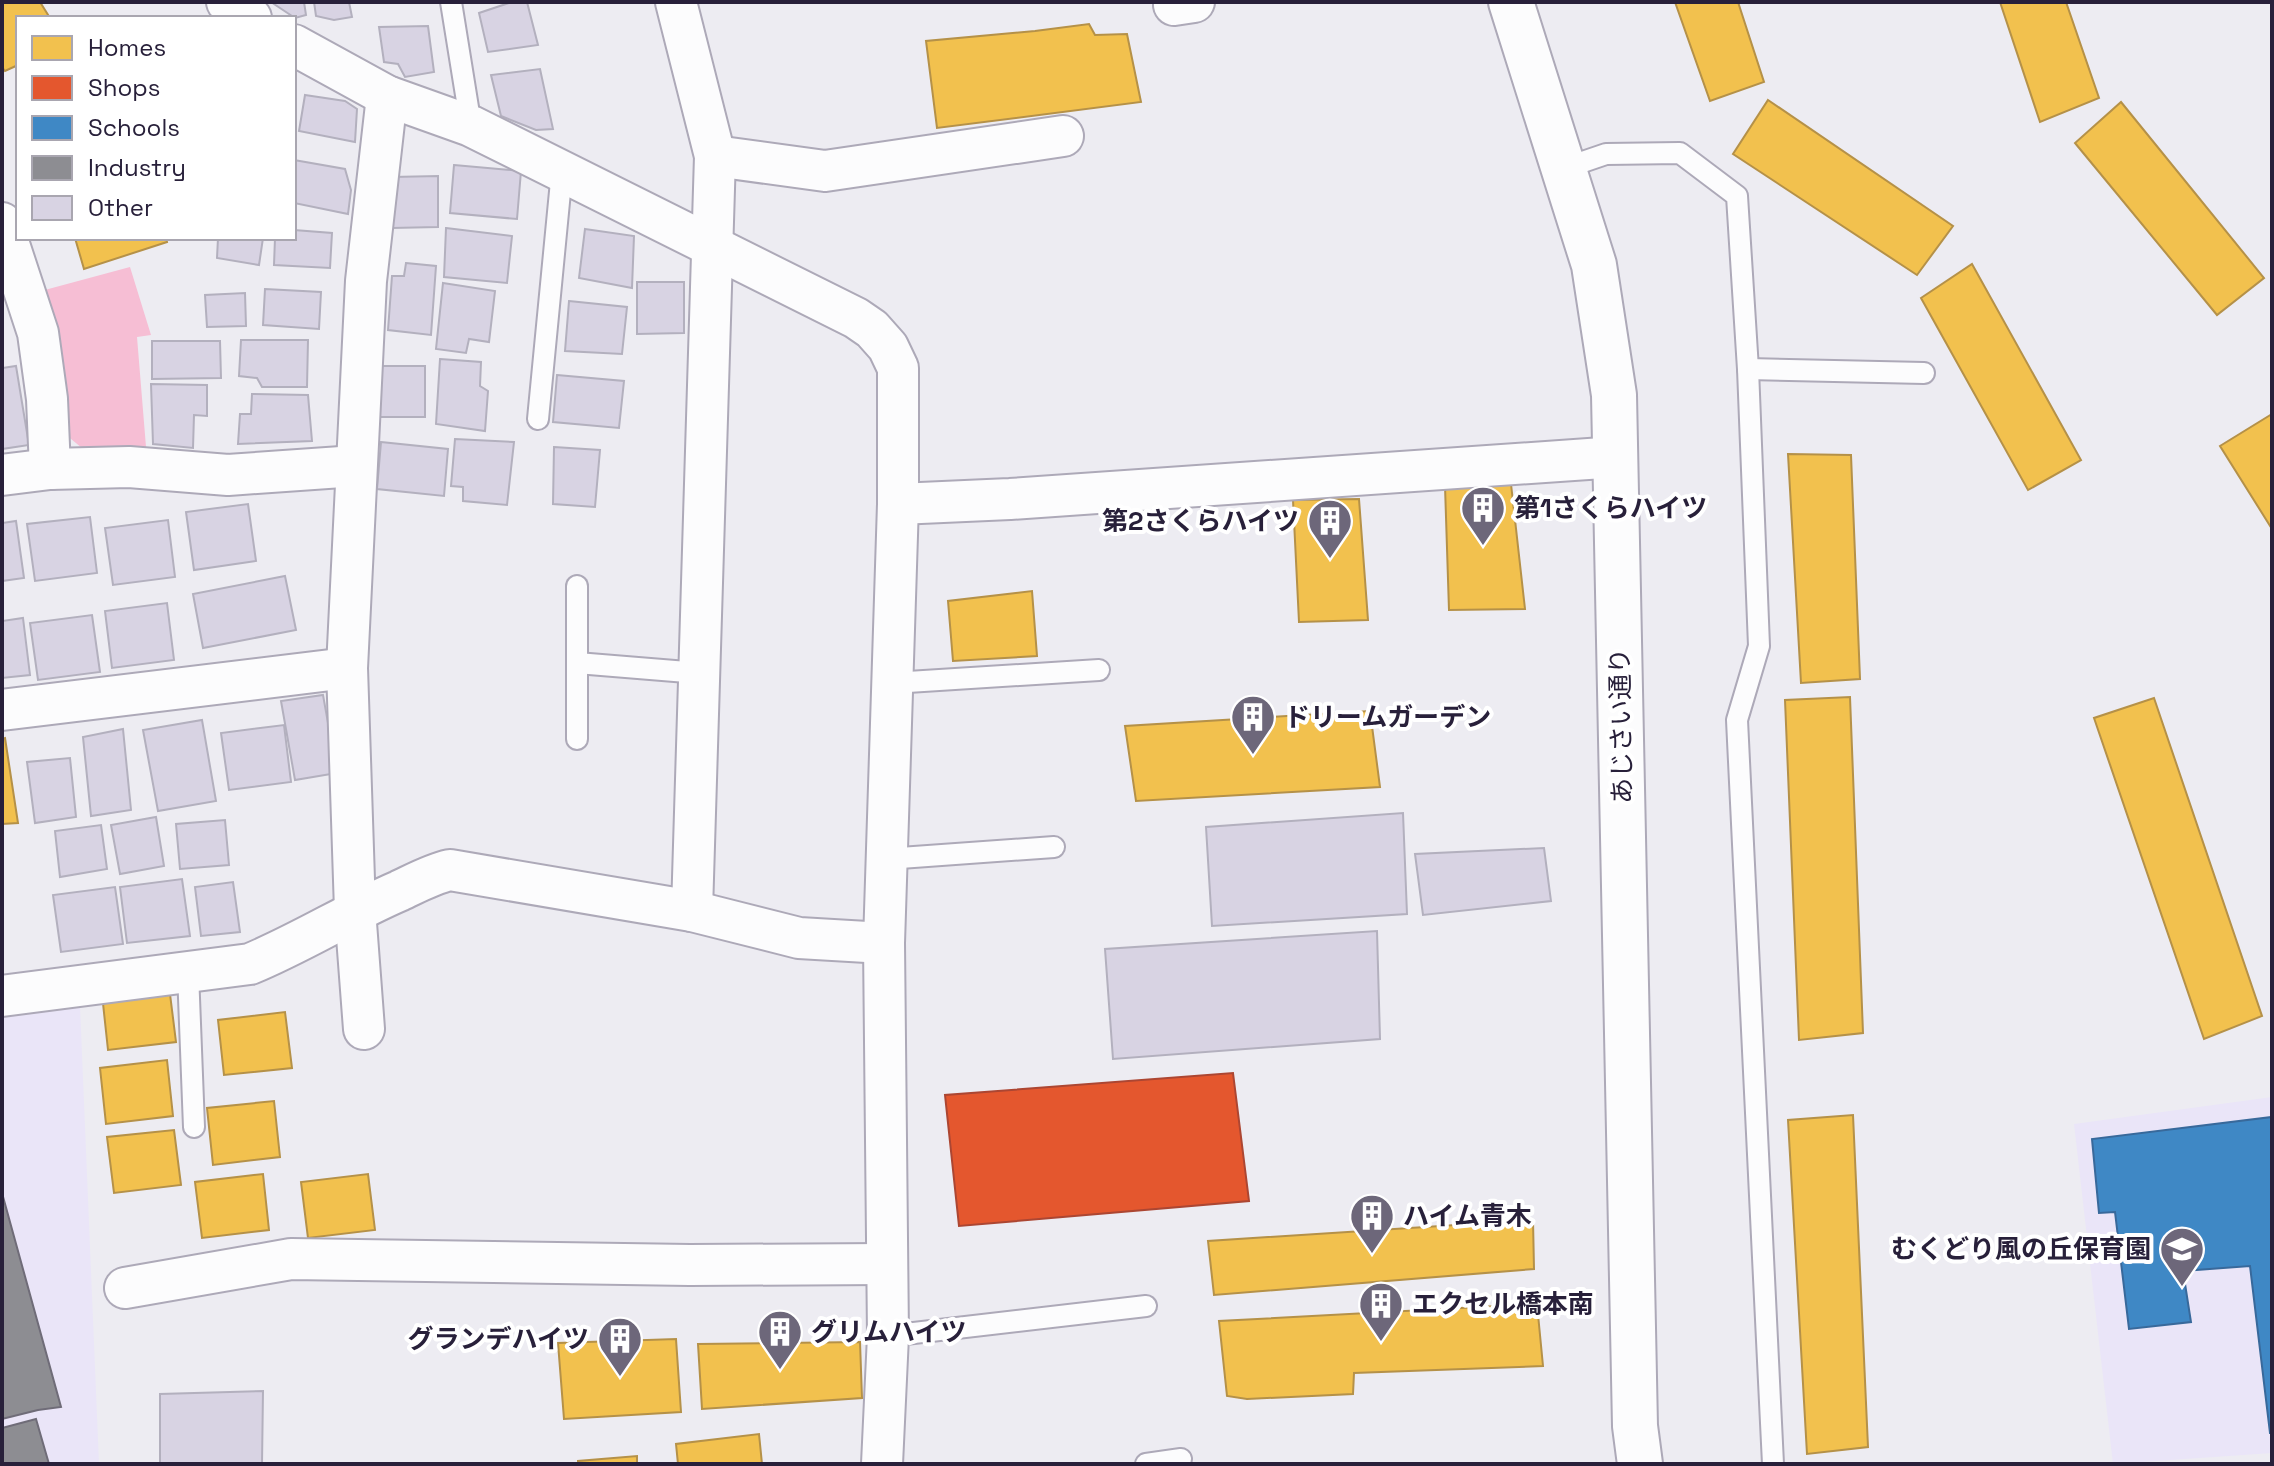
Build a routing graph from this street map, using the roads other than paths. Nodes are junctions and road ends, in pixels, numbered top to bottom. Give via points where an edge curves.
1 (227, 2) edge
2 (451, 2) edge
3 (676, 2) edge
4 (1511, 2) edge
5 (248, 16) edge
6 (296, 46) edge
7 (387, 96) junction
8 (471, 126) junction
9 (1063, 136) dead end
10 (715, 156) junction
11 (1565, 168) junction
12 (562, 171) junction
13 (2, 223) edge
14 (713, 247) junction
15 (1748, 369) junction
16 (1924, 373) dead end
17 (538, 419) dead end
18 (1617, 457) junction
19 (356, 466) junction
20 (50, 469) junction
21 (2, 475) edge
22 (898, 504) junction
23 (577, 586) dead end
24 (577, 663) junction
25 (347, 668) junction
26 (1099, 670) dead end
27 (699, 673) junction
28 (892, 683) junction
29 (2, 710) edge
30 (577, 739) dead end
31 (1054, 847) dead end
32 (886, 859) junction
33 (355, 910) junction
34 (692, 911) junction
35 (884, 943) junction
36 (188, 972) junction
37 (2, 996) edge
38 (364, 1029) dead end
39 (194, 1127) dead end
40 (886, 1264) junction
41 (125, 1288) dead end
42 (1146, 1306) dead end
43 (888, 1336) junction
44 (1181, 1459) dead end
45 (882, 1464) edge
46 (1146, 1464) edge
47 (1640, 1464) edge
48 (1773, 1464) edge

1 - 5 street
2 - 8 lane
3 - 10 street
4 - 11 street, あじさい通り
6 - 7 street
7 - 8 street
7 - 19 street via 366,281
8 - 12 street
9 - 10 street via 825,171
10 - 14 street
11 - 15 lane via 1606,154 1680,153 1737,196
11 - 18 street, あじさい通り via 1594,265 1614,395
12 - 14 street
12 - 17 lane
13 - 20 street via 38,333
14 - 22 street via 856,318 888,347 898,368
14 - 27 street
15 - 16 lane
15 - 48 lane via 1759,646 1737,720
18 - 22 street
18 - 47 street, あじさい通り via 1635,1426
19 - 20 street via 228,475 129,467
19 - 25 street
20 - 21 street
22 - 28 street
23 - 24 lane
24 - 27 lane
24 - 30 lane
25 - 29 street
25 - 33 street
26 - 28 lane
27 - 34 street
28 - 32 street
31 - 32 lane
32 - 35 street
33 - 34 street via 450,870
33 - 36 street via 250,964
33 - 38 street
34 - 35 street via 799,938
35 - 40 street
36 - 37 street
36 - 39 lane
40 - 41 street via 291,1259
40 - 43 street
42 - 43 lane
43 - 45 street
44 - 46 lane

